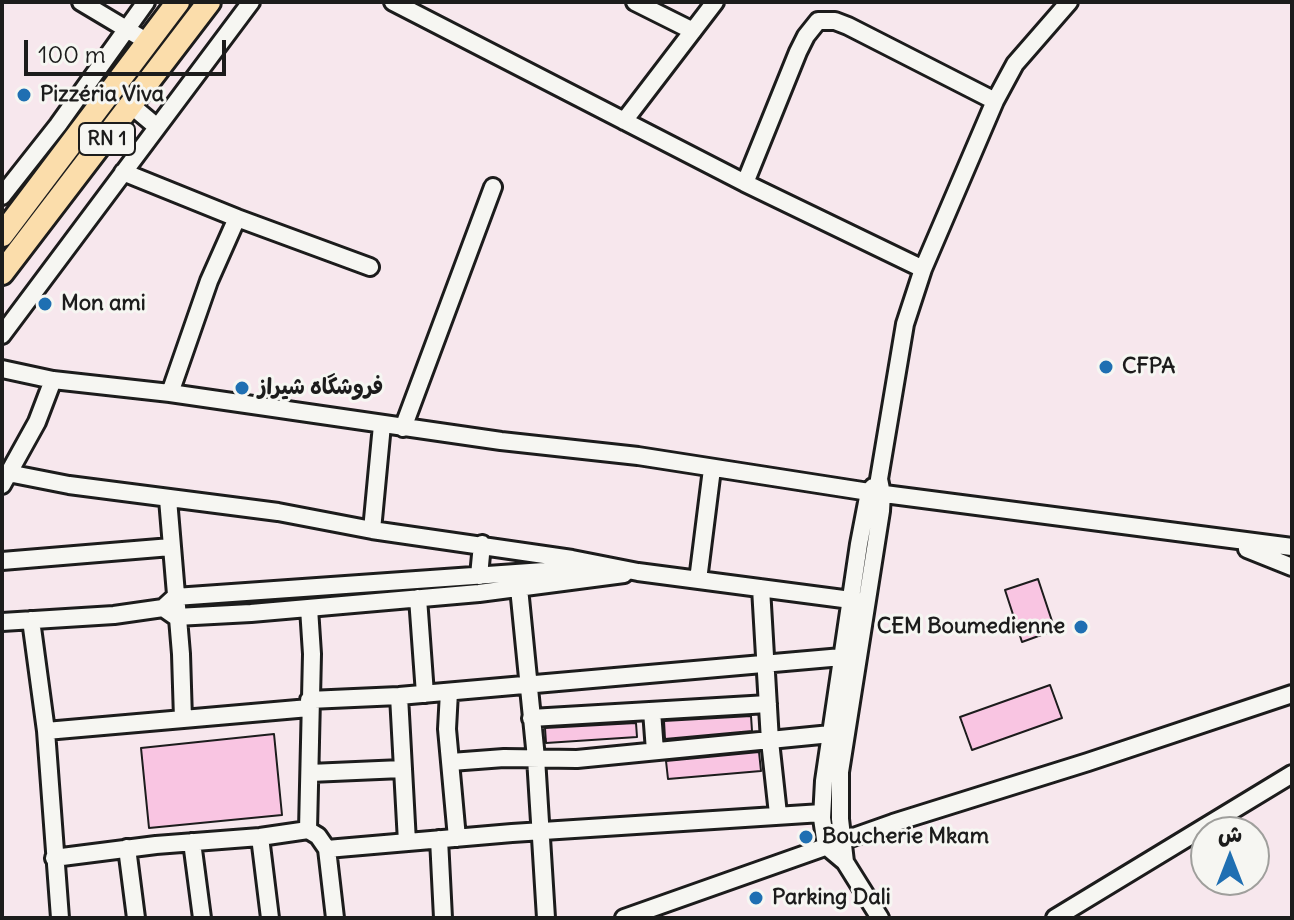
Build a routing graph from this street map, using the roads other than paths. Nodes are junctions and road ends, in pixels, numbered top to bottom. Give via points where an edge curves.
1 (81, 2) edge
2 (146, 2) edge
3 (178, 2) edge
4 (209, 2) edge
5 (251, 2) edge
6 (393, 2) edge
7 (635, 2) edge
8 (715, 2) edge
9 (1069, 2) edge
10 (127, 29) junction
11 (693, 31) junction
12 (148, 42) junction
13 (100, 85) junction
14 (995, 101) junction
15 (132, 106) junction
16 (624, 121) junction
17 (157, 127) junction
18 (123, 172) junction
19 (745, 183) junction
20 (493, 187) dead end
21 (2, 196) edge
22 (237, 218) junction
23 (2, 235) edge
24 (370, 267) dead end
25 (923, 269) junction
26 (2, 273) edge
27 (2, 335) edge
28 (4, 366) edge
29 (53, 380) junction
30 (170, 393) junction
31 (382, 425) junction
32 (403, 428) junction
33 (712, 469) junction
34 (5, 479) edge
35 (877, 489) junction
36 (168, 499) junction
37 (372, 530) junction
38 (1203, 536) junction
39 (482, 544) junction
40 (171, 547) junction
41 (1292, 547) edge
42 (2, 561) edge
43 (612, 567) junction
44 (1292, 567) edge
45 (638, 572) junction
46 (479, 576) junction
47 (698, 580) junction
48 (360, 585) junction
49 (519, 588) junction
50 (761, 588) junction
51 (418, 598) junction
52 (858, 601) junction
53 (361, 602) junction
54 (171, 608) junction
55 (309, 608) junction
56 (31, 620) junction
57 (2, 622) edge
58 (842, 657) junction
59 (765, 663) junction
60 (528, 685) junction
61 (449, 692) junction
62 (425, 694) junction
63 (1292, 694) edge
64 (399, 696) junction
65 (309, 704) junction
66 (768, 704) junction
67 (652, 711) junction
68 (531, 718) junction
69 (183, 719) junction
70 (46, 731) junction
71 (839, 734) junction
72 (770, 741) junction
73 (655, 751) junction
74 (536, 758) junction
75 (451, 762) junction
76 (402, 769) junction
77 (310, 773) junction
78 (1292, 774) edge
79 (822, 813) junction
80 (778, 814) junction
81 (308, 830) junction
82 (541, 831) junction
83 (260, 837) junction
84 (457, 838) junction
85 (439, 839) junction
86 (844, 840) junction
87 (192, 842) junction
88 (407, 842) junction
89 (826, 846) junction
90 (127, 848) junction
91 (327, 849) junction
92 (54, 858) junction
93 (845, 862) junction
94 (60, 918) edge
95 (136, 918) edge
96 (202, 918) edge
97 (270, 918) edge
98 (335, 918) edge
99 (443, 918) edge
100 (546, 918) edge
101 (624, 918) edge
102 (880, 918) edge
103 (1055, 918) edge

1 - 10 street
2 - 10 street
3 - 12 highway, RN 1
4 - 15 highway, RN 1
5 - 17 street
6 - 16 street
7 - 11 street
8 - 11 street
9 - 14 street via 1015,64
10 - 12 street
10 - 13 street
11 - 16 street
12 - 13 highway, RN 1
13 - 21 street
13 - 23 highway, RN 1
14 - 19 street via 848,26 818,21 798,52
14 - 25 street
15 - 17 street
15 - 26 highway, RN 1
16 - 19 street
17 - 18 street
18 - 22 street
18 - 27 street
19 - 25 street
20 - 32 street
22 - 24 street
22 - 30 street
25 - 35 street via 905,324
28 - 29 street
29 - 30 street
29 - 34 street
30 - 31 street
31 - 32 street
31 - 37 street
32 - 33 street
33 - 35 street
33 - 47 street
34 - 36 street
35 - 38 street
35 - 52 street
36 - 37 street
36 - 40 street
37 - 39 street
38 - 41 street
38 - 44 street
39 - 43 street
39 - 46 street
40 - 42 street
40 - 54 street
43 - 45 street
43 - 46 street
45 - 47 street
45 - 49 street
46 - 48 street
47 - 50 street
48 - 53 street
48 - 54 street
49 - 51 street
49 - 60 street
50 - 52 street
50 - 59 street
51 - 53 street
51 - 62 street
52 - 58 street
52 - 71 street
53 - 55 street
54 - 55 street
54 - 56 street
54 - 69 street
55 - 65 street
56 - 57 street
56 - 70 street
58 - 59 street
58 - 71 street
59 - 60 street
59 - 66 street
60 - 61 street
60 - 68 street
61 - 62 street
61 - 75 street
62 - 64 street
63 - 86 street
64 - 65 street
64 - 76 street
65 - 69 street
65 - 77 street
66 - 67 street
66 - 72 street
67 - 68 street
67 - 73 street
68 - 74 street
69 - 70 street
70 - 92 street
71 - 72 street
71 - 79 street
71 - 86 street
72 - 73 street
72 - 80 street
73 - 74 street
74 - 75 street
74 - 82 street
75 - 84 street
76 - 77 street
76 - 88 street
77 - 81 street
78 - 103 street
79 - 80 street
79 - 89 street
80 - 82 street
81 - 83 street
81 - 91 street
82 - 84 street
82 - 100 street
83 - 87 street
83 - 97 street
84 - 85 street
85 - 88 street
85 - 99 street
86 - 89 street
86 - 93 street
87 - 90 street
87 - 96 street
88 - 91 street
89 - 93 street
89 - 101 street
90 - 92 street
90 - 95 street
91 - 98 street
92 - 94 street
93 - 102 street

